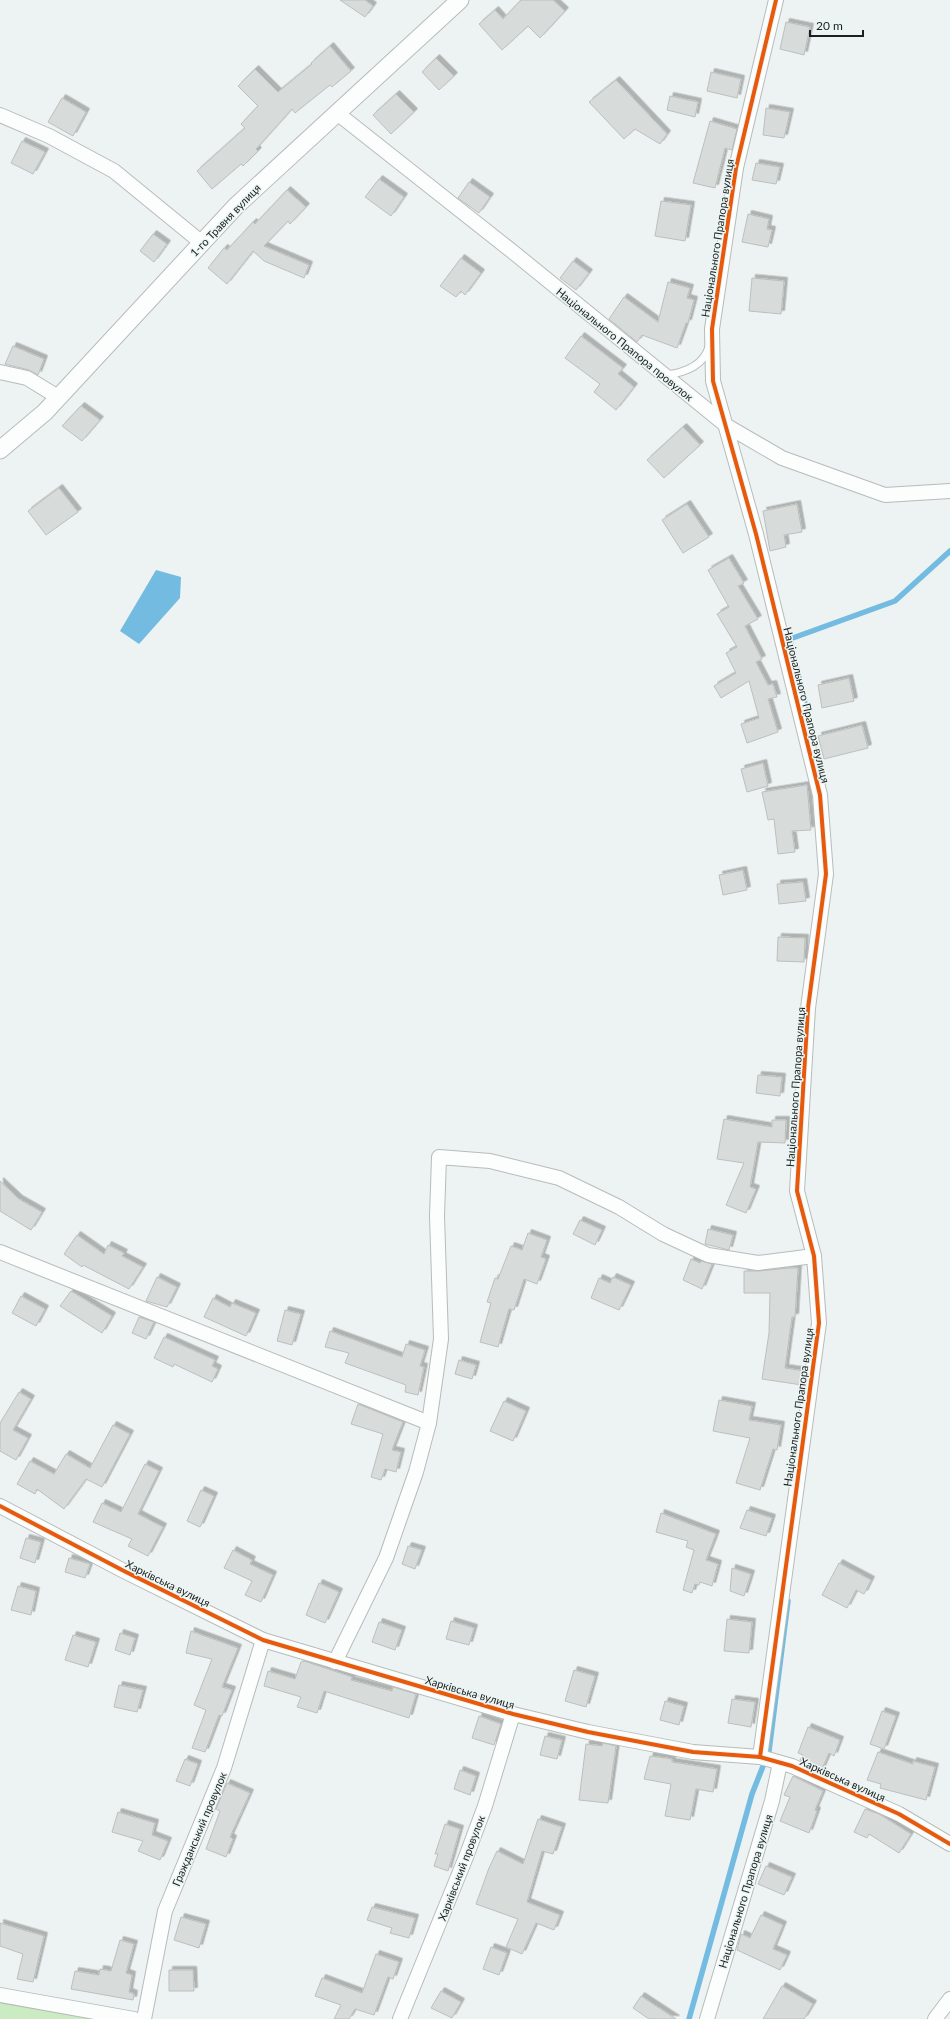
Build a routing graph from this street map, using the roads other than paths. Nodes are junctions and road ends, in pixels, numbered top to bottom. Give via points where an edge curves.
1 (460, 0) edge
2 (776, 0) edge
3 (337, 113) junction
4 (0, 115) edge
5 (202, 242) junction
6 (712, 329) junction
7 (0, 372) edge
8 (664, 375) junction
9 (58, 397) junction
10 (727, 426) junction
11 (0, 450) edge
12 (950, 490) edge
13 (0, 1252) edge
14 (814, 1256) junction
15 (429, 1423) junction
16 (0, 1506) edge
17 (263, 1640) junction
18 (335, 1662) junction
19 (513, 1714) junction
20 (760, 1757) junction
21 (780, 1763) junction
22 (950, 1844) edge
23 (0, 1995) edge
24 (950, 1999) edge
25 (134, 2019) edge
26 (144, 2019) edge
27 (400, 2019) edge
28 (707, 2019) edge
29 (935, 2019) edge

1 - 3 street, 1-го Травня вулиця
2 - 6 street, Національного Прапора вулиця via 736,168
3 - 5 street, 1-го Травня вулиця via 236,206
3 - 8 street, Національного Прапора провулок
4 - 5 street via 49,136 114,171
5 - 9 street, 1-го Травня вулиця
6 - 8 lane via 708,349 702,358 685,371
6 - 10 street, Національного Прапора вулиця via 713,381
7 - 9 street via 27,378
8 - 10 street, Національного Прапора провулок
9 - 11 street, 1-го Травня вулиця
10 - 12 street, Національного Прапора провулок via 782,458 885,495
10 - 14 street, Національного Прапора вулиця via 820,795 826,874 808,1008 797,1191
13 - 15 street
14 - 15 street via 758,1263 708,1254 664,1234 619,1207 559,1178 490,1161 439,1157 437,1216 441,1339
14 - 20 street, Національного Прапора вулиця via 819,1323
15 - 18 street via 416,1472 386,1558
16 - 17 street, Харківська вулиця
17 - 18 street, Харківська вулиця
17 - 26 street, Гражданський провулок via 224,1768 165,1911
18 - 19 street, Харківська вулиця
19 - 20 street, Харківська вулиця via 588,1732 693,1752
19 - 27 street, Харківський провулок via 485,1806
20 - 21 street, Харківська вулиця
21 - 22 street, Харківська вулиця via 899,1814
21 - 28 street, Національного Прапора вулиця via 772,1801
23 - 25 street
24 - 29 street

